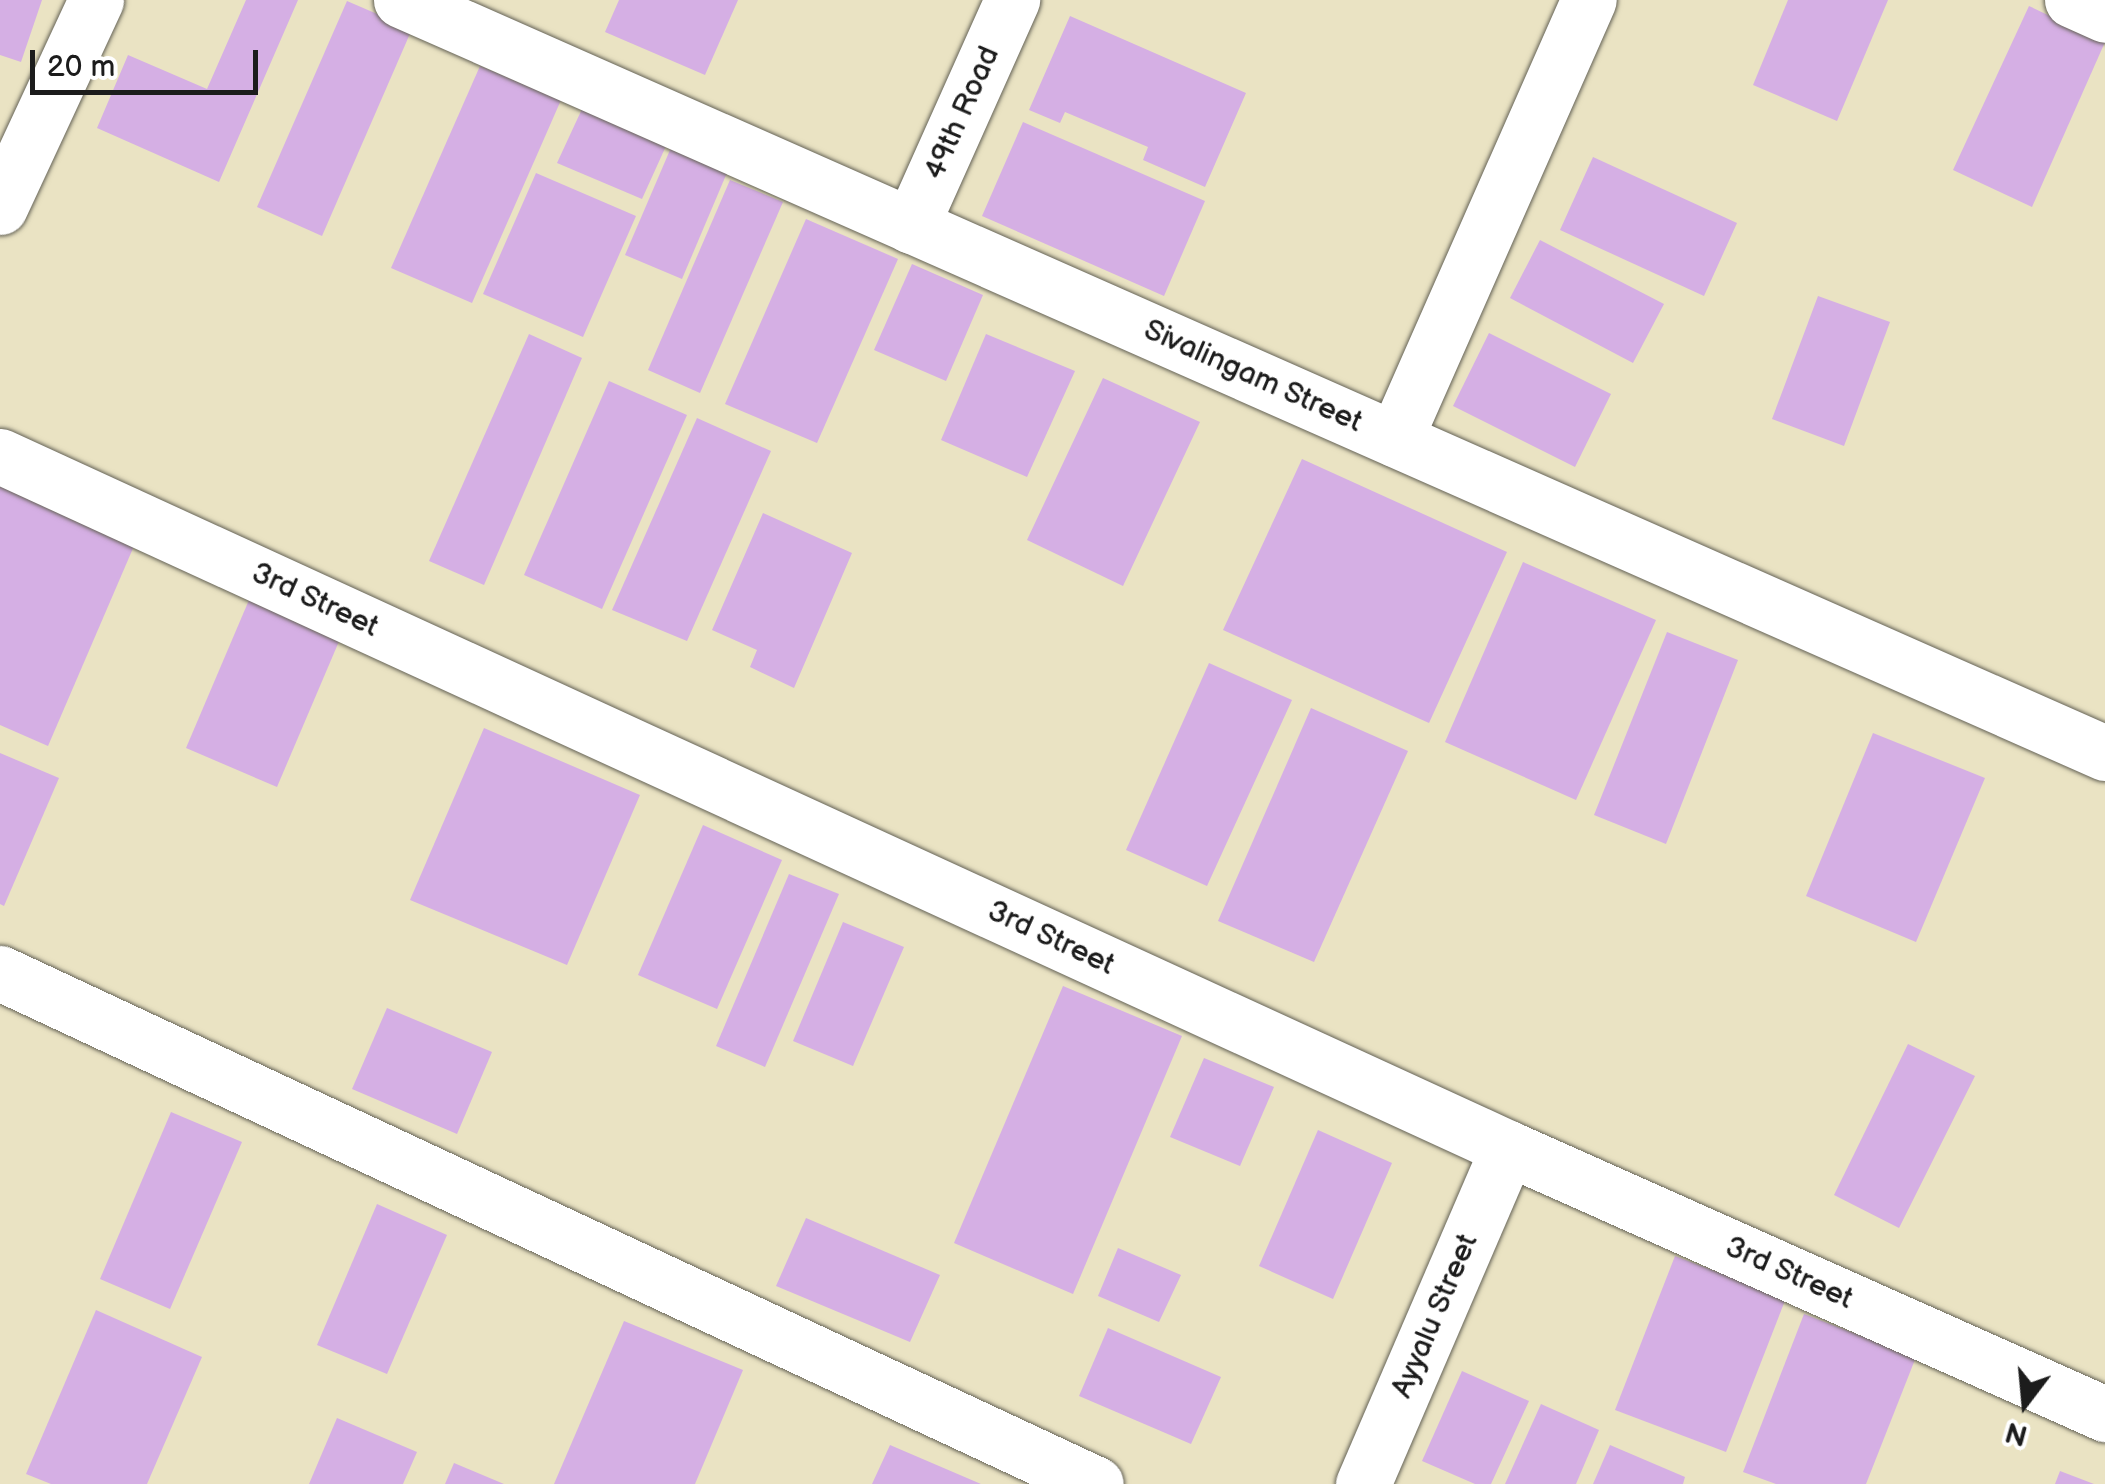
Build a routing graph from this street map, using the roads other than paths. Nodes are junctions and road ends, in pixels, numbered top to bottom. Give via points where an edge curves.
1 (96, 0) edge
2 (401, 0) edge
3 (1012, 0) edge
4 (1588, 0) edge
5 (2072, 0) edge
6 (2105, 15) edge
7 (0, 207) edge
8 (911, 226) junction
9 (1395, 439) junction
10 (0, 456) edge
11 (2105, 753) edge
12 (0, 972) edge
13 (1508, 1148) junction
14 (2105, 1414) edge
15 (1096, 1484) edge
16 (1363, 1484) edge

1 - 7 street
2 - 8 street, Sivalingam Street
3 - 8 street, 49th Road
4 - 9 street
5 - 6 street
8 - 9 street, Sivalingam Street
9 - 11 street, Sivalingam Street
10 - 13 street, 3rd Street
12 - 15 street
13 - 14 street, 3rd Street
13 - 16 street, Ayyalu Street

